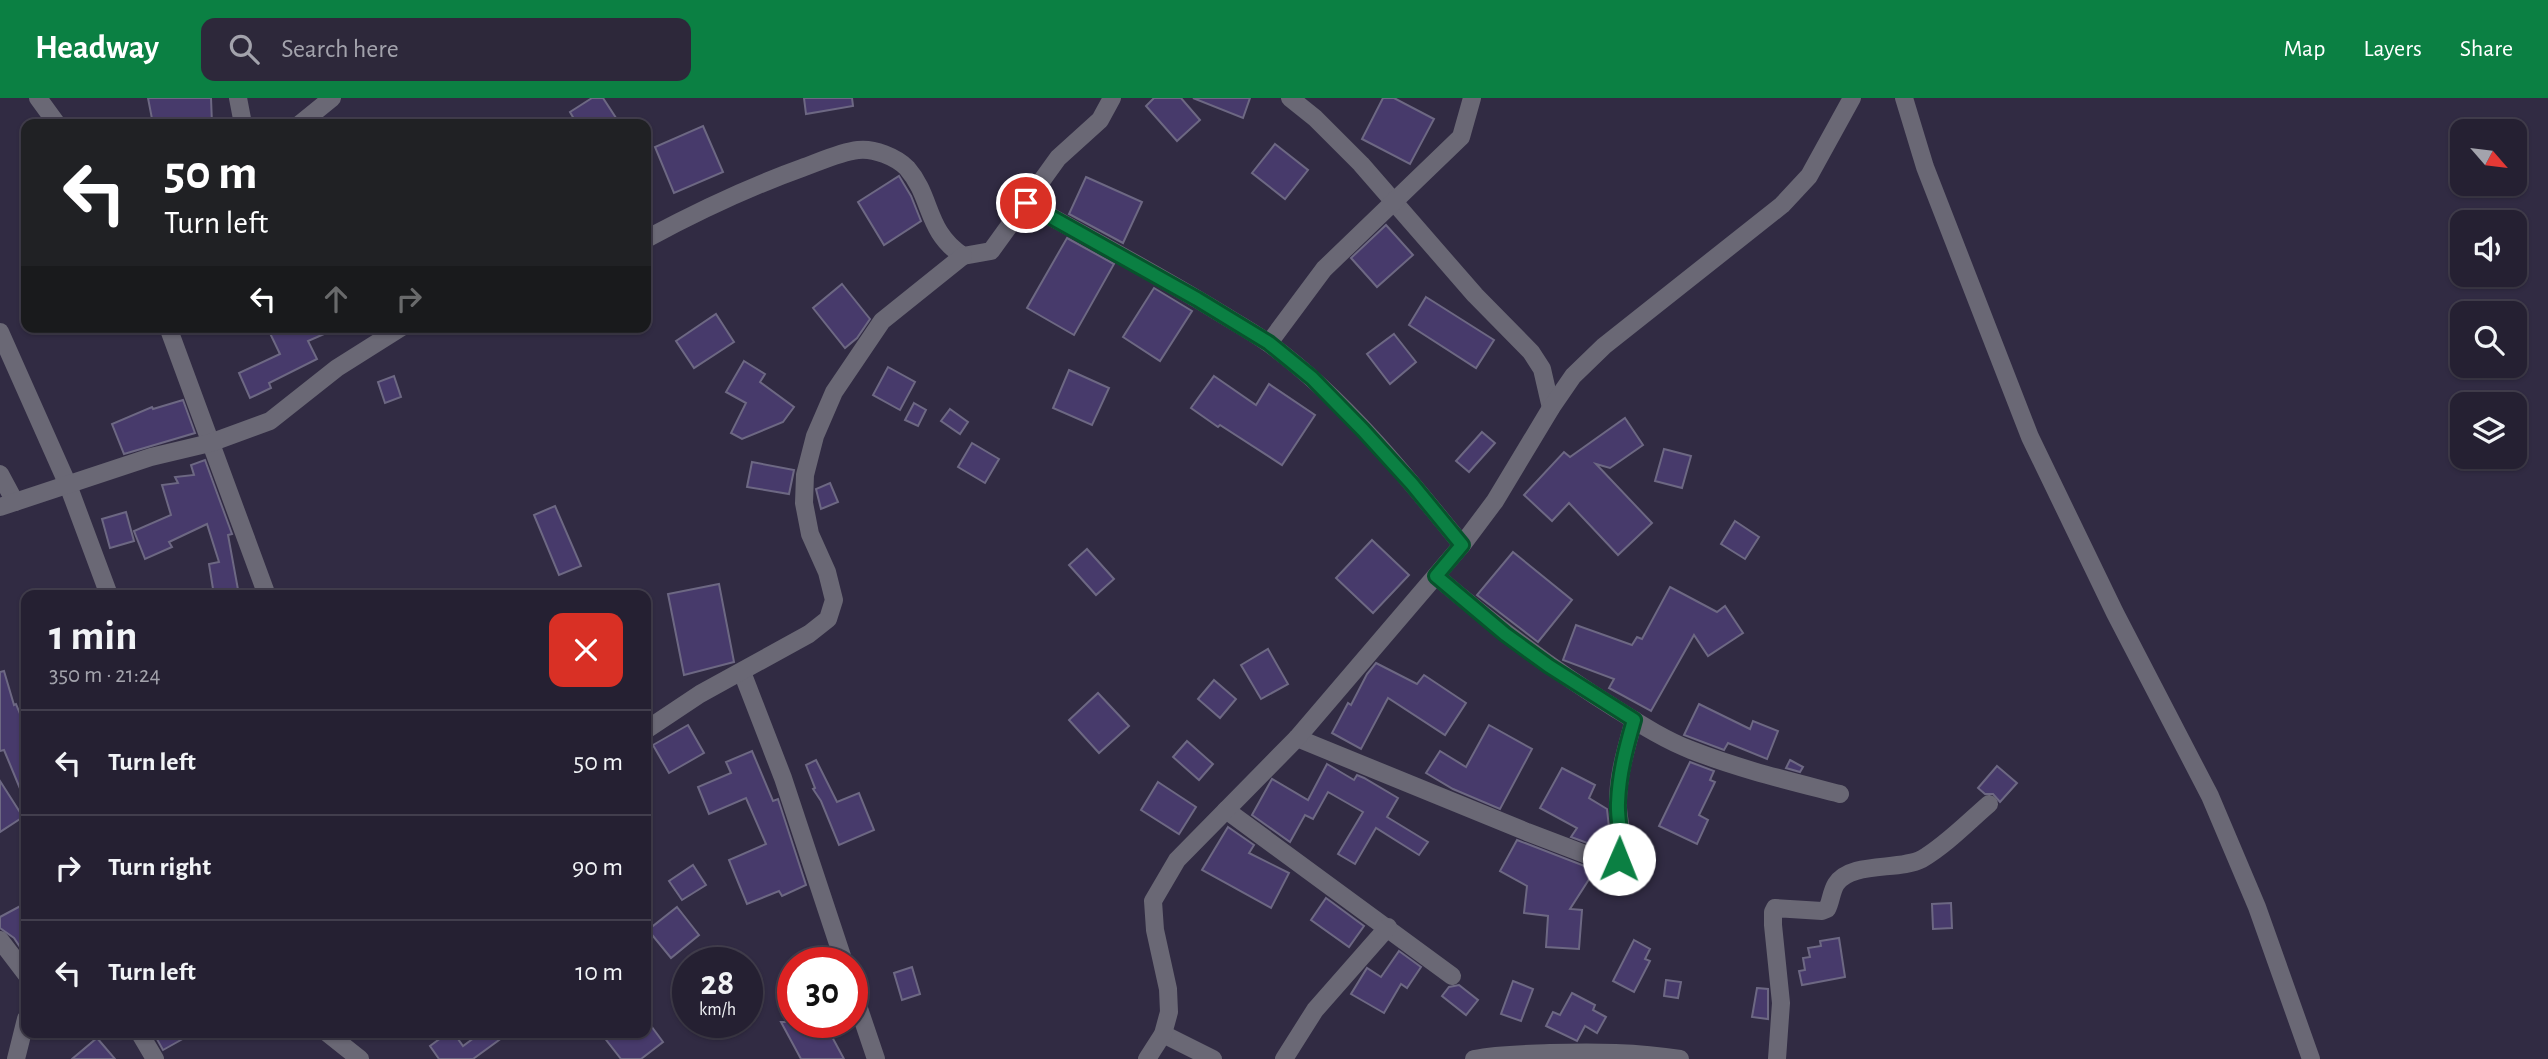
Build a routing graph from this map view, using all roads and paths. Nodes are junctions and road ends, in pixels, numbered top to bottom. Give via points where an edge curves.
1 (38, 98) edge
2 (238, 98) edge
3 (332, 98) edge
4 (1112, 98) edge
5 (1290, 98) edge
6 (1472, 98) edge
7 (1852, 98) edge
8 (1904, 98) edge
9 (53, 119) edge
10 (242, 119) edge
11 (306, 119) edge
12 (1392, 202) junction
13 (1026, 203) junction
14 (651, 236) edge
15 (963, 256) junction
16 (0, 332) edge
17 (170, 333) edge
18 (392, 333) edge
19 (1269, 343) junction
20 (1551, 408) junction
21 (210, 443) junction
22 (0, 474) edge
23 (68, 485) junction
24 (7, 504) edge
25 (1462, 545) junction
26 (1436, 576) junction
27 (107, 590) edge
28 (265, 590) dead end
29 (742, 672) junction
30 (1634, 720) junction
31 (651, 727) edge
32 (1297, 738) junction
33 (1840, 794) dead end
34 (1989, 804) dead end
35 (1226, 810) junction
36 (1388, 928) junction
37 (0, 940) edge
38 (839, 947) edge
39 (21, 967) edge
40 (1452, 976) dead end
41 (1163, 1034) junction
42 (868, 1035) edge
43 (21, 1038) edge
44 (143, 1038) edge
45 (334, 1038) edge
46 (16, 1059) edge
47 (155, 1059) edge
48 (360, 1059) edge
49 (876, 1059) edge
50 (1147, 1059) edge
51 (1213, 1059) edge
52 (1284, 1059) edge
53 (1474, 1059) edge
54 (1680, 1059) edge
55 (1777, 1059) edge
56 (2311, 1059) edge

1 - 9 street
2 - 10 street
3 - 11 street
4 - 13 street via 1100,120 1058,158
5 - 12 street via 1352,155
6 - 12 street via 1461,137
7 - 20 street via 1810,176 1782,205 1604,346 1573,376
8 - 56 street via 2029,437 2210,796 2257,907
12 - 19 street via 1324,269
12 - 20 street via 1531,352 1542,369
13 - 15 street via 991,251
13 - 19 street
14 - 15 street via 721,199 859,150 892,156 907,168 936,230
15 - 29 street via 883,321 834,393 815,436 805,475 804,503 834,600 828,619
16 - 23 street
17 - 21 street
18 - 21 street via 337,368 270,421
19 - 25 street via 1312,378 1363,430
20 - 25 street via 1495,501
21 - 23 street
21 - 28 street
22 - 24 street
23 - 24 street
23 - 27 street
25 - 26 street
26 - 30 street via 1505,634
26 - 32 street
29 - 31 street
29 - 38 street
30 - 32 street via 1622,762 1620,854 1611,864
30 - 33 street via 1689,750
32 - 35 street
34 - 55 street via 1924,858 1849,874 1837,882 1822,911 1775,908 1781,1003
35 - 36 street
35 - 41 street via 1177,860 1153,901 1168,989
36 - 40 street
36 - 52 street via 1315,1010
37 - 39 street
41 - 50 street
41 - 51 street
42 - 49 street
43 - 46 street
44 - 47 street
45 - 48 street
53 - 54 street via 1621,1053

